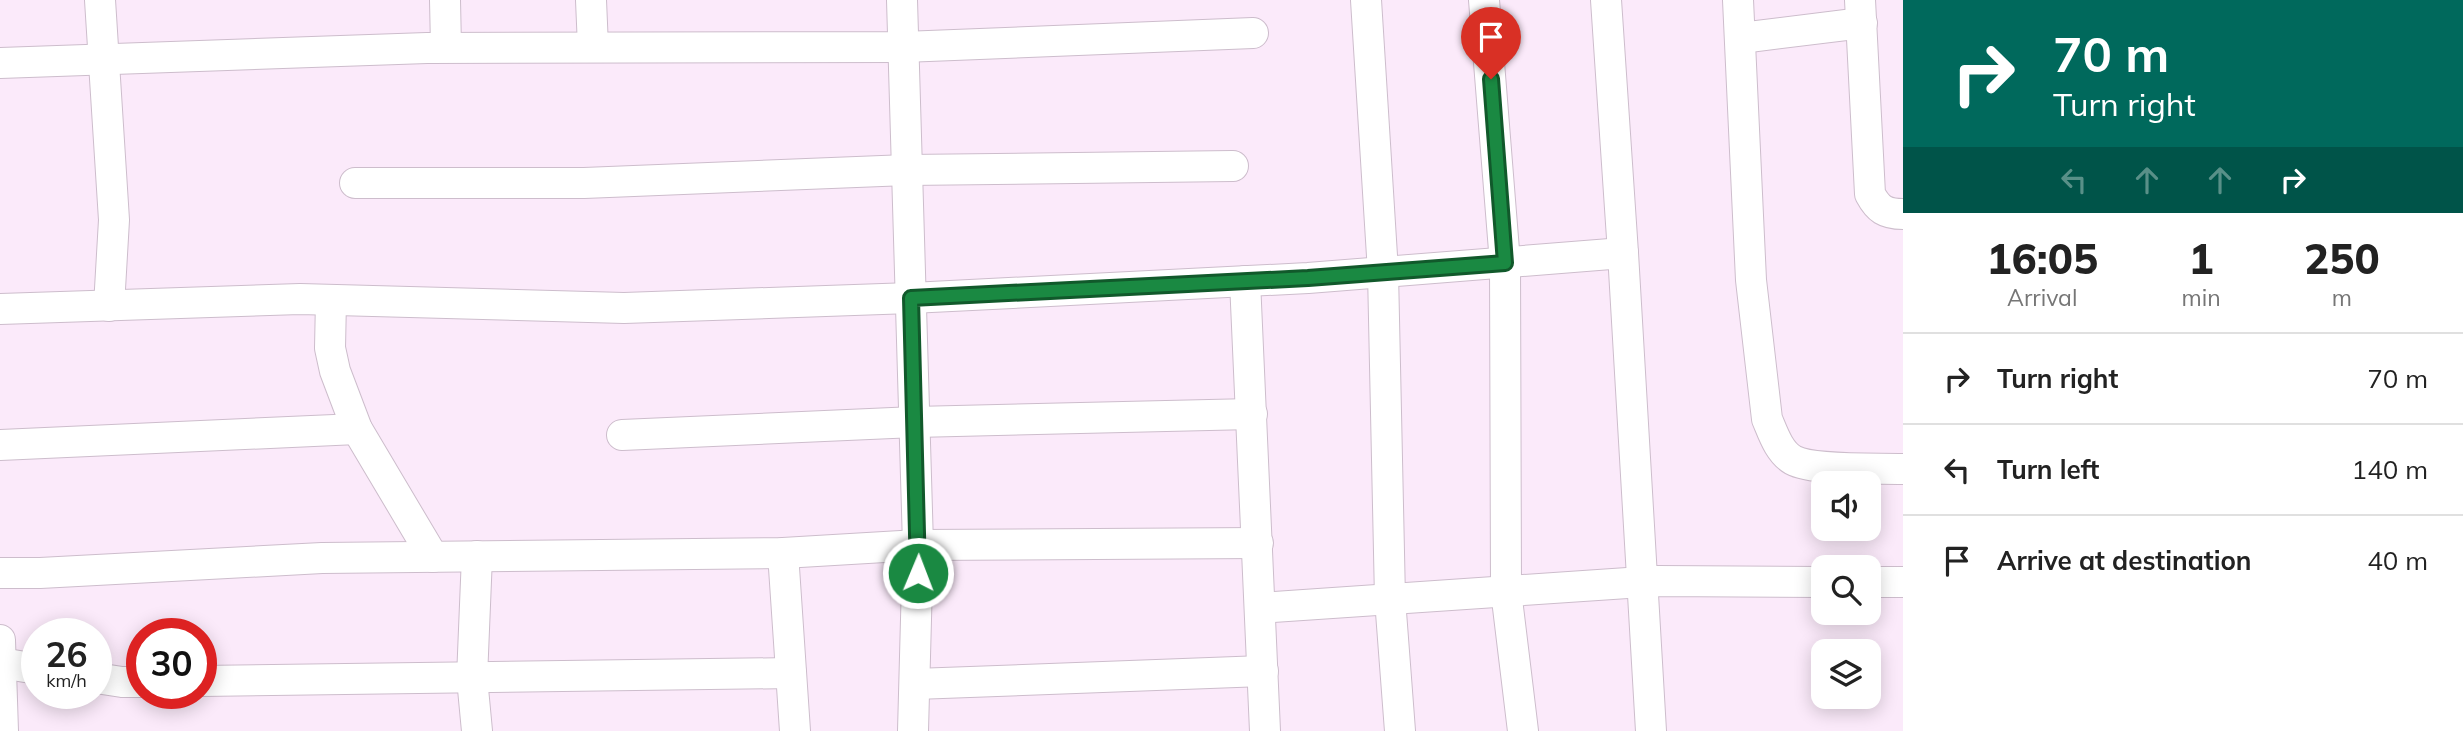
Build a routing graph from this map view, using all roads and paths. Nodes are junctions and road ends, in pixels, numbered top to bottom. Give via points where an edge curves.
1 (100, 0) edge
2 (444, 0) edge
3 (591, 0) edge
4 (902, 0) edge
5 (1366, 0) edge
6 (1484, 0) edge
7 (1606, 0) edge
8 (1738, 0) edge
9 (1861, 12) edge
10 (1253, 33) dead end
11 (1741, 38) junction
12 (446, 47) junction
13 (593, 47) junction
14 (903, 47) junction
15 (106, 59) junction
16 (0, 63) edge
17 (1233, 166) dead end
18 (907, 170) junction
19 (355, 183) dead end
20 (1903, 214) edge
21 (1623, 253) junction
22 (1505, 263) junction
23 (1383, 272) junction
24 (1245, 281) junction
25 (911, 298) junction
26 (331, 300) junction
27 (109, 306) junction
28 (0, 309) edge
29 (1252, 414) junction
30 (915, 422) junction
31 (357, 429) junction
32 (622, 435) dead end
33 (0, 445) edge
34 (1903, 469) edge
35 (1258, 543) junction
36 (918, 545) junction
37 (783, 553) junction
38 (477, 556) junction
39 (433, 557) junction
40 (0, 573) edge
41 (1642, 582) junction
42 (1811, 582) edge
43 (1881, 582) edge
44 (1903, 582) edge
45 (1506, 591) junction
46 (1390, 599) junction
47 (1261, 608) junction
48 (0, 640) edge
49 (1, 663) edge
50 (21, 666) edge
51 (1263, 671) junction
52 (791, 673) junction
53 (472, 678) junction
54 (217, 681) edge
55 (915, 684) junction
56 (3, 731) edge
57 (477, 731) edge
58 (795, 731) edge
59 (913, 731) edge
60 (1265, 731) edge
61 (1400, 731) edge
62 (1523, 731) edge
63 (1651, 731) edge

1 - 15 street
2 - 12 street
3 - 13 street
4 - 14 street
5 - 23 street
6 - 22 street
7 - 21 street
8 - 11 street
9 - 11 street
9 - 20 street via 1870,194 1886,213
10 - 14 street
11 - 34 street via 1751,280 1767,419 1792,459 1810,465
12 - 13 street
12 - 15 street
13 - 14 street
14 - 18 street
15 - 16 street
15 - 27 street via 114,220
17 - 18 street
18 - 19 street via 584,183
18 - 25 street
21 - 22 street
21 - 41 street
22 - 23 street
22 - 45 street
23 - 24 street
23 - 46 street
24 - 25 street
24 - 29 street
25 - 26 street via 624,308
25 - 30 street
26 - 27 street
26 - 31 street via 330,348
27 - 28 street
29 - 30 street
29 - 35 street
30 - 32 street
30 - 36 street
31 - 33 street
31 - 39 street
35 - 36 street
35 - 47 street
36 - 37 street
36 - 55 street
37 - 38 street
37 - 52 street
38 - 39 street
38 - 53 street
39 - 40 street
41 - 42 street
41 - 45 street
41 - 63 street
43 - 44 street
45 - 46 street
45 - 62 street
46 - 47 street
46 - 61 street
47 - 51 street
48 - 49 street
49 - 50 street
49 - 56 street
51 - 55 street
51 - 60 street
52 - 53 street
52 - 58 street
53 - 54 street
53 - 57 street
55 - 59 street

